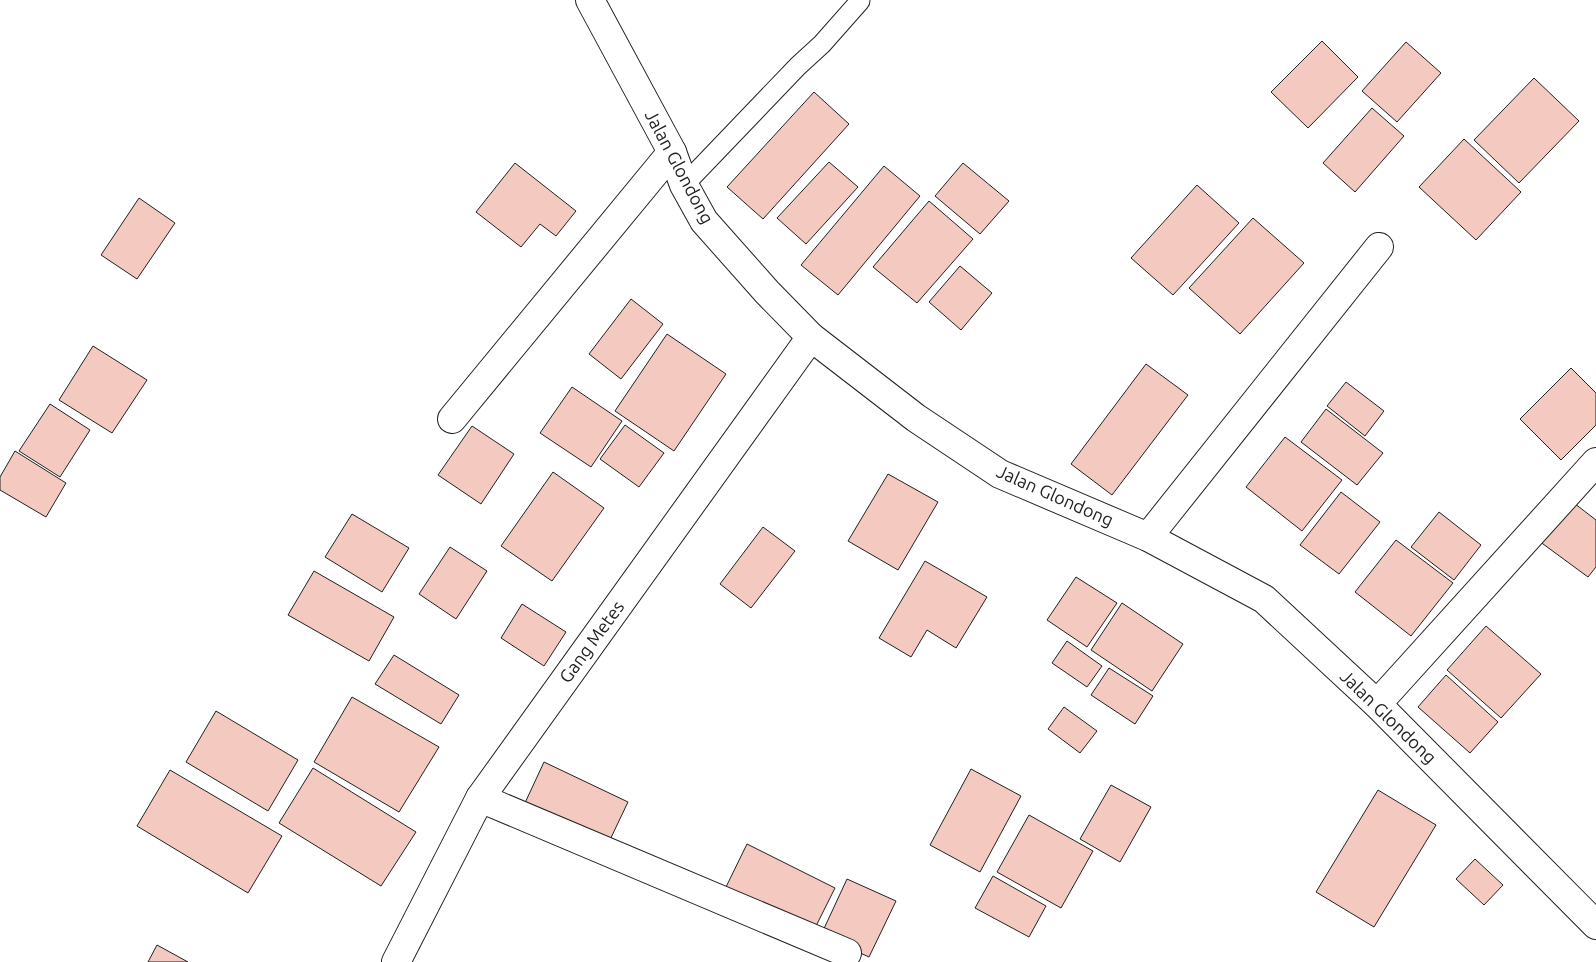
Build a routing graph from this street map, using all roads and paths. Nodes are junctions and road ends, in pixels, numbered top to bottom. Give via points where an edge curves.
1 (590, 0) edge
2 (860, 1) dead end
3 (672, 152) junction
4 (684, 185) junction
5 (1379, 247) dead end
6 (812, 337) junction
7 (452, 419) dead end
8 (1596, 462) edge
9 (1148, 537) junction
10 (1377, 704) junction
11 (480, 798) junction
12 (1596, 925) edge
13 (847, 952) dead end
14 (396, 962) edge

1 - 3 street, Jalan Glondong
2 - 4 lane
3 - 4 street, Jalan Glondong
3 - 7 street
4 - 6 street, Jalan Glondong via 704,220 767,292
5 - 9 street
6 - 9 street, Jalan Glondong via 916,418 1000,474
6 - 11 street, Gang Metes
8 - 10 street
9 - 10 street, Jalan Glondong via 1264,599
10 - 12 street, Jalan Glondong
11 - 13 street
11 - 14 street, Gang Metes

